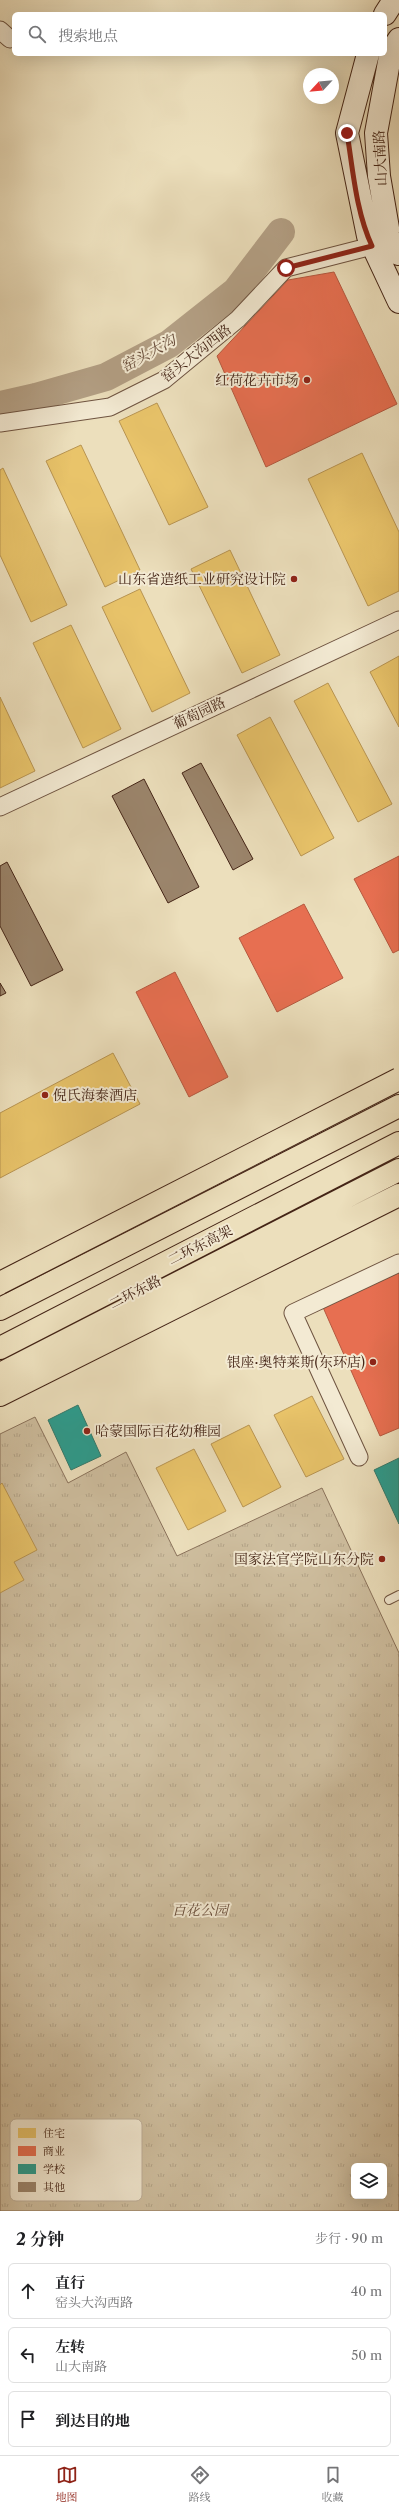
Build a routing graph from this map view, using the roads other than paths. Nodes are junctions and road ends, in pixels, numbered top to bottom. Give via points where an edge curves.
1 (394, 0) edge
2 (386, 12) edge
3 (399, 39) edge
4 (367, 56) edge
5 (372, 246) junction
6 (399, 254) edge
7 (399, 302) edge
8 (0, 423) edge
9 (399, 620) edge
10 (0, 806) edge
11 (399, 1067) edge
12 (399, 1079) edge
13 (345, 1096) junction
14 (399, 1097) edge
15 (399, 1106) edge
16 (399, 1143) edge
17 (399, 1157) edge
18 (399, 1170) edge
19 (399, 1196) edge
20 (399, 1263) edge
21 (0, 1274) edge
22 (0, 1301) edge
23 (0, 1309) edge
24 (0, 1348) edge
25 (0, 1361) edge
26 (0, 1374) edge
27 (0, 1395) edge
28 (358, 1457) dead end
29 (399, 1595) edge
30 (389, 1600) dead end

1 - 2 main road
3 - 6 main road, 山大南路 via 391,51 376,134 379,176 389,234
4 - 5 main road, 山大南路 via 347,133 356,185
5 - 7 main road, 山大南路
5 - 8 street, 窑头大沟西路 via 286,268 238,319 164,380 110,407
9 - 10 street, 葡萄园路
11 - 13 highway
12 - 21 highway, bridge
13 - 14 highway
13 - 21 highway
14 - 22 highway
15 - 23 highway
16 - 24 highway, 二环东高架
17 - 25 highway, 二环东路
18 - 26 highway
19 - 27 highway
20 - 28 street via 293,1313
29 - 30 lane

